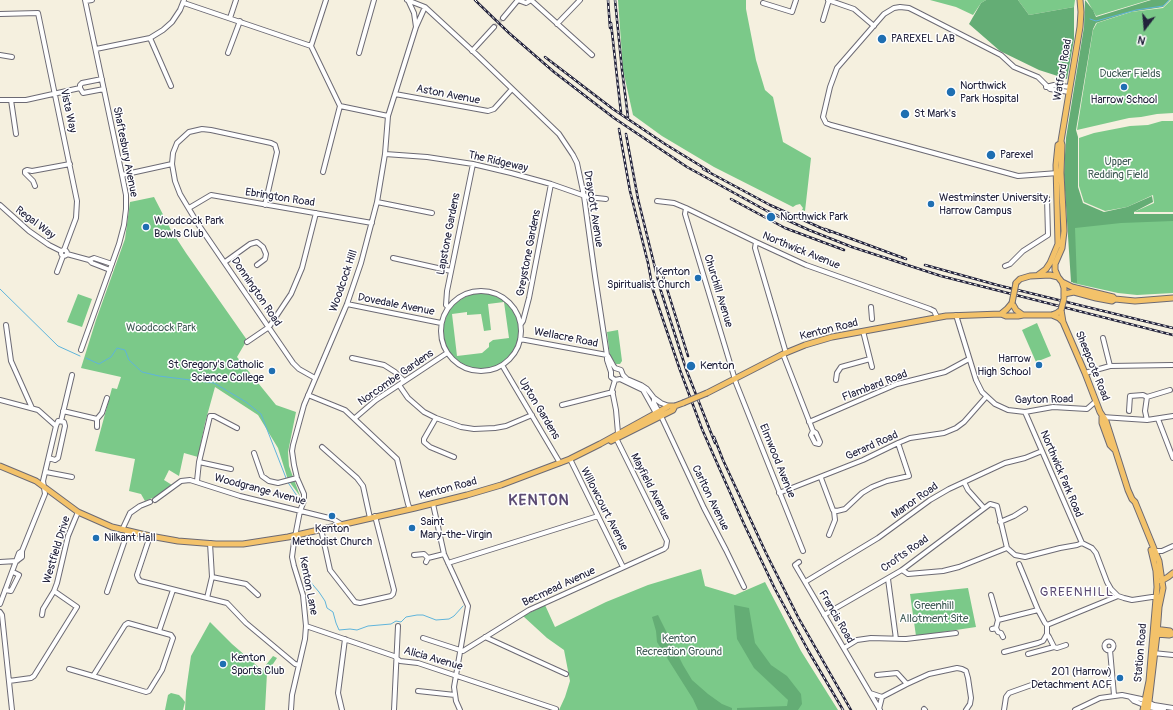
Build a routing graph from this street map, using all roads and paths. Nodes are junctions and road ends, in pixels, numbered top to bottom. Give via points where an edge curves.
1 (92, 0) edge
2 (236, 0) edge
3 (326, 0) edge
4 (374, 0) edge
5 (407, 0) edge
6 (518, 0) edge
7 (531, 0) edge
8 (580, 0) edge
9 (796, 0) edge
10 (829, 0) edge
11 (1080, 0) edge
12 (86, 1) edge
13 (184, 1) edge
14 (420, 2) edge
15 (763, 3) dead end
16 (425, 7) junction
17 (0, 14) edge
18 (230, 18) junction
19 (503, 18) tunnel mouth
20 (823, 20) dead end
21 (240, 22) junction
22 (558, 24) junction
23 (874, 26) junction
24 (416, 27) junction
25 (494, 27) tunnel mouth
26 (150, 38) junction
27 (311, 46) junction
28 (96, 49) junction
29 (472, 51) junction
30 (228, 53) dead end
31 (359, 53) dead end
32 (0, 55) edge
33 (592, 55) dead end
34 (12, 57) dead end
35 (102, 79) junction
36 (171, 86) dead end
37 (80, 88) junction
38 (104, 89) junction
39 (512, 89) junction
40 (1069, 89) junction
41 (55, 94) junction
42 (395, 94) junction
43 (0, 100) edge
44 (11, 100) junction
45 (340, 106) junction
46 (388, 116) junction
47 (16, 134) dead end
48 (384, 154) junction
49 (70, 164) junction
50 (172, 164) junction
51 (473, 164) junction
52 (32, 171) junction
53 (323, 172) dead end
54 (1059, 173) junction
55 (122, 175) junction
56 (33, 181) junction
57 (551, 184) junction
58 (35, 186) dead end
59 (584, 196) junction
60 (1047, 198) dead end
61 (606, 199) dead end
62 (657, 201) dead end
63 (377, 202) junction
64 (265, 204) junction
65 (0, 206) edge
66 (189, 208) junction
67 (686, 208) junction
68 (316, 213) junction
69 (432, 213) dead end
70 (372, 223) junction
71 (756, 242) junction
72 (64, 253) junction
73 (393, 258) dead end
74 (90, 260) junction
75 (225, 262) junction
76 (112, 264) junction
77 (257, 265) dead end
78 (1005, 266) dead end
79 (110, 270) junction
80 (451, 270) junction
81 (57, 272) dead end
82 (1038, 275) junction
83 (1058, 277) junction
84 (1062, 282) junction
85 (1064, 296) junction
86 (1173, 298) edge
87 (1115, 299) junction
88 (1012, 302) junction
89 (347, 304) junction
90 (448, 307) junction
91 (870, 307) dead end
92 (1061, 310) junction
93 (1001, 314) junction
94 (956, 315) junction
95 (1023, 315) junction
96 (1052, 315) junction
97 (937, 317) junction
98 (872, 319) dead end
99 (1063, 322) junction
100 (441, 323) junction
101 (521, 324) junction
102 (6, 325) dead end
103 (269, 327) junction
104 (863, 331) junction
105 (1103, 338) dead end
106 (520, 339) junction
107 (247, 342) dead end
108 (81, 350) dead end
109 (447, 353) junction
110 (784, 354) junction
111 (606, 355) junction
112 (352, 358) dead end
113 (870, 359) junction
114 (969, 359) junction
115 (1172, 364) dead end
116 (502, 365) junction
117 (1110, 366) junction
118 (872, 367) dead end
119 (615, 368) junction
120 (611, 372) junction
121 (1085, 373) junction
122 (72, 375) dead end
123 (623, 375) junction
124 (315, 378) junction
125 (735, 378) junction
126 (617, 380) junction
127 (836, 380) dead end
128 (404, 381) junction
129 (399, 385) junction
130 (1170, 390) dead end
131 (612, 392) junction
132 (308, 395) junction
133 (986, 396) junction
134 (1147, 397) junction
135 (107, 398) dead end
136 (654, 398) junction
137 (0, 400) edge
138 (1095, 402) junction
139 (562, 405) dead end
140 (672, 406) junction
141 (32, 408) junction
142 (63, 411) junction
143 (1129, 411) dead end
144 (1025, 412) junction
145 (532, 415) junction
146 (659, 415) junction
147 (1173, 416) edge
148 (1102, 417) junction
149 (355, 418) junction
150 (436, 418) junction
151 (97, 419) junction
152 (1158, 419) junction
153 (1147, 420) junction
154 (809, 422) junction
155 (58, 423) junction
156 (97, 427) dead end
157 (237, 428) dead end
158 (813, 431) dead end
159 (617, 436) junction
160 (898, 443) junction
161 (322, 447) dead end
162 (1042, 451) junction
163 (254, 453) dead end
164 (454, 457) dead end
165 (49, 458) junction
166 (1173, 458) edge
167 (570, 459) junction
168 (199, 462) junction
169 (560, 463) junction
170 (0, 467) edge
171 (231, 469) dead end
172 (46, 472) junction
173 (72, 477) dead end
174 (297, 478) junction
175 (820, 478) junction
176 (197, 482) junction
177 (964, 482) junction
178 (43, 486) junction
179 (779, 493) junction
180 (155, 500) dead end
181 (150, 502) dead end
182 (433, 504) junction
183 (984, 508) junction
184 (410, 509) junction
185 (1025, 509) dead end
186 (300, 510) junction
187 (834, 511) junction
188 (78, 512) junction
189 (598, 516) junction
190 (373, 517) junction
191 (1000, 522) junction
192 (341, 524) junction
193 (321, 529) junction
194 (125, 530) junction
195 (295, 535) junction
196 (829, 535) dead end
197 (150, 536) junction
198 (1082, 543) junction
199 (210, 544) junction
200 (667, 544) joint
201 (1173, 546) edge
202 (1007, 548) junction
203 (803, 551) dead end
204 (1154, 551) junction
205 (444, 554) junction
206 (414, 555) dead end
207 (18, 560) junction
208 (0, 562) edge
209 (448, 563) junction
210 (797, 563) dead end
211 (1019, 564) dead end
212 (623, 567) junction
213 (902, 570) junction
214 (1173, 573) edge
215 (212, 577) junction
216 (888, 579) junction
217 (1160, 581) junction
218 (805, 582) junction
219 (744, 587) dead end
220 (173, 590) junction
221 (54, 591) junction
222 (107, 592) dead end
223 (258, 595) dead end
224 (991, 595) dead end
225 (1118, 596) junction
226 (1158, 597) junction
227 (207, 598) junction
228 (0, 604) edge
229 (1038, 610) junction
230 (0, 612) edge
231 (42, 615) dead end
232 (824, 615) junction
233 (998, 620) junction
234 (1047, 625) junction
235 (306, 626) junction
236 (398, 626) dead end
237 (159, 631) junction
238 (1155, 631) junction
239 (956, 633) dead end
240 (1046, 634) junction
241 (1172, 634) edge
242 (485, 637) junction
243 (1003, 637) dead end
244 (423, 638) dead end
245 (345, 639) junction
246 (896, 639) junction
247 (2, 640) edge
248 (1066, 644) dead end
249 (1054, 647) junction
250 (844, 648) junction
251 (461, 650) junction
252 (1110, 650) dead end
253 (1004, 652) dead end
254 (1153, 653) junction
255 (1028, 654) dead end
256 (1173, 655) edge
257 (396, 658) junction
258 (298, 666) junction
259 (69, 669) dead end
260 (566, 674) dead end
261 (877, 674) dead end
262 (456, 675) junction
263 (93, 676) junction
264 (9, 681) junction
265 (1038, 683) dead end
266 (907, 684) junction
267 (418, 691) dead end
268 (870, 693) junction
269 (455, 695) junction
270 (1114, 695) junction
271 (882, 697) junction
272 (1147, 706) edge
273 (556, 708) dead end
274 (1173, 708) edge
275 (12, 710) edge
276 (291, 710) edge
277 (342, 710) edge
278 (394, 710) edge
279 (460, 710) edge
280 (880, 710) edge
281 (966, 710) edge
282 (1004, 710) edge
283 (1075, 710) edge
284 (1164, 710) edge

1 - 12 street
2 - 18 street
3 - 27 street
4 - 31 street
5 - 14 street
5 - 24 street via 414,13
6 - 7 street via 526,3
6 - 19 street
7 - 22 street
8 - 22 street
9 - 15 street via 792,12
10 - 20 street
10 - 23 street via 854,9
11 - 40 main road, Watford Road via 1080,27
12 - 28 street, Shaftesbury Avenue
13 - 18 street
13 - 26 street via 172,22
14 - 16 street
16 - 24 street, Woodcock Hill
16 - 29 street, Draycott Avenue
17 - 41 street, Vista Way via 38,13
18 - 21 street
21 - 27 street
21 - 30 street
22 - 33 street
23 - 40 street via 884,14 894,8 909,8 1001,56 1014,67 1038,77 1046,87
23 - 54 street via 839,67 833,78 823,117 826,122 1018,176
24 - 42 street, Woodcock Hill
25 - 29 street
26 - 28 street
26 - 36 street
27 - 45 street
28 - 35 street, Shaftesbury Avenue
29 - 39 street, Draycott Avenue
32 - 34 street
35 - 37 street via 82,83
35 - 38 street, Shaftesbury Avenue
37 - 38 street via 83,93
37 - 41 street
38 - 55 street, Shaftesbury Avenue
39 - 42 street, Aston Avenue via 494,109 488,111
39 - 59 street, Draycott Avenue via 559,134 577,163
40 - 54 main road, Watford Road
41 - 44 street via 26,100
41 - 49 street, Vista Way
42 - 46 street, Woodcock Hill
43 - 44 street
44 - 47 street
45 - 46 street
45 - 53 street
46 - 48 street, Woodcock Hill
48 - 51 street, The Ridgeway
48 - 63 street, Woodcock Hill
49 - 52 street
49 - 72 street, Vista Way via 77,214
50 - 55 street
50 - 64 street via 177,143 184,135 195,130 212,130 271,143 275,145 277,152
50 - 66 street, Donnington Road via 180,194
51 - 57 street, The Ridgeway
51 - 80 street, Lapstone Gardens
52 - 56 street
52 - 56 street via 25,171
54 - 82 main road, Watford Road via 1058,244 1050,263
54 - 83 main road, Watford Road via 1064,231 1062,248 1055,264
55 - 76 street, Shaftesbury Avenue via 126,214
56 - 58 street
57 - 59 street, The Ridgeway
57 - 101 street, Greystone Gardens via 529,298
59 - 61 street, The Ridgeway
59 - 111 street, Draycott Avenue
60 - 78 street via 1048,236 1021,252
62 - 67 street, Northwick Avenue via 674,203
63 - 69 street
63 - 70 street, Woodcock Hill
64 - 66 street, Ebrington Road via 210,195
64 - 68 street, Ebrington Road
65 - 72 street, Regal Way via 29,231
66 - 75 street, Donnington Road
67 - 71 street, Northwick Avenue
67 - 125 street, Churchill Avenue via 685,214
68 - 70 street, Ebrington Road
68 - 103 street via 298,278 291,294
70 - 89 street, Woodcock Hill
71 - 97 street, Northwick Avenue via 806,265 930,309
71 - 110 street via 754,248
72 - 74 street, Regal Way
72 - 81 street, Vista Way
73 - 80 street
74 - 76 street, Regal Way via 94,258
74 - 79 street, Regal Way via 92,264
75 - 77 street via 250,244 257,242 263,246 266,254 265,259
75 - 103 street, Donnington Road
76 - 79 street, Shaftesbury Avenue
79 - 108 street, Shaftesbury Avenue
80 - 90 street, Lapstone Gardens via 446,300
82 - 83 main road
82 - 88 main road, bridge via 1020,279 1016,283
83 - 84 main road
84 - 85 main road
84 - 87 main road
85 - 87 main road via 1074,292 1099,299
85 - 92 main road, bridge
86 - 87 main road via 1135,301
88 - 93 main road
88 - 95 main road via 1016,310
89 - 100 street, Dovedale Avenue
89 - 124 street, Woodcock Hill
90 - 100 street
90 - 101 street via 464,294 486,290 501,295 512,304
91 - 98 street
92 - 96 main road
92 - 99 main road, Sheepcote Road
93 - 94 main road, Kenton Road
93 - 95 main road, Kenton Road
94 - 97 main road, Kenton Road
94 - 114 street, Gayton Road
95 - 96 main road
96 - 99 main road, Sheepcote Road
97 - 104 main road, Kenton Road
99 - 121 main road, Sheepcote Road
100 - 109 street via 440,334
101 - 106 street
102 - 141 street via 11,361
103 - 107 street
103 - 124 street, Donnington Road via 299,370
104 - 110 main road, Kenton Road via 822,340
104 - 113 street
105 - 117 street
106 - 111 street, Wellacre Road
106 - 116 street via 515,351
109 - 116 street via 458,364 473,370 489,370
109 - 128 street, Norcombe Gardens
110 - 125 main road, Kenton Road
110 - 154 street
111 - 119 street, Draycott Avenue
111 - 120 street, Draycott Avenue
112 - 128 street via 384,365 396,372
113 - 118 street
113 - 127 street via 841,367
114 - 133 street, Gayton Road via 976,380
114 - 154 street, Flambard Road via 945,372 897,384
115 - 117 street
116 - 145 street, Upton Gardens
117 - 121 street
119 - 120 street
119 - 123 street, Draycott Avenue via 621,370
120 - 126 street, Draycott Avenue via 611,377
121 - 138 main road, Sheepcote Road
122 - 142 street
123 - 126 street
123 - 136 street, Draycott Avenue via 627,380 644,386
124 - 132 street, Woodcock Hill
125 - 140 main road, Kenton Road, bridge via 707,393
125 - 179 street, Elmwood Avenue
126 - 131 street
126 - 146 street via 643,390
128 - 129 street, Norcombe Gardens
129 - 149 street, Norcombe Gardens
129 - 150 street via 424,412
130 - 134 street
131 - 139 street
131 - 159 street
132 - 149 street via 345,410
132 - 174 street, Woodcock Hill via 293,445
133 - 144 street, Gayton Road via 1000,407
133 - 160 street, Gerard Road via 956,428
134 - 143 street via 1130,396
134 - 153 street
135 - 151 street
136 - 140 street
136 - 146 street
137 - 141 street
138 - 144 street, Gayton Road via 1087,409 1053,407
138 - 148 main road, Sheepcote Road
140 - 146 main road, Kenton Road via 673,410
141 - 155 street via 52,422
142 - 151 street
142 - 155 street
144 - 162 street, Northwick Park Road
145 - 150 street via 506,426 487,429 461,427
145 - 169 street, Upton Gardens
146 - 159 main road, Kenton Road
146 - 219 street, Carlton Avenue
147 - 152 street
148 - 153 street
148 - 204 main road, Sheepcote Road via 1110,445 1133,493
149 - 184 street via 396,458
150 - 164 street via 424,442
151 - 156 street
152 - 153 street
152 - 166 street
154 - 158 street
155 - 165 street
155 - 165 street via 64,422 65,426 58,458
157 - 168 street via 210,416
159 - 167 main road, Kenton Road
159 - 200 street, Mayfield Avenue
160 - 175 street, Gerard Road
160 - 187 street via 909,476 872,487 845,509
161 - 190 street via 363,486
162 - 177 street, Manor Road via 1005,463
162 - 198 street, Northwick Park Road
163 - 174 street via 264,478 274,483
165 - 172 street
167 - 169 main road, Kenton Road
167 - 189 street, Willowcourt Avenue
168 - 171 street
168 - 176 street
169 - 182 main road, Kenton Road via 501,485
170 - 178 main road
172 - 173 street
172 - 178 street
174 - 186 street, Woodcock Hill via 304,494
175 - 179 street, Gerard Road
175 - 187 street
176 - 180 street, Woodgrange Avenue via 184,480
176 - 186 street, Woodgrange Avenue via 240,496
177 - 183 street
177 - 218 street, Manor Road via 930,500 878,538
178 - 188 main road, Kenton Road
178 - 207 street via 45,494
179 - 203 street, Elmwood Avenue
181 - 194 street via 130,513
182 - 184 main road, Kenton Road
182 - 205 street
183 - 191 street, Crofts Road via 994,504
183 - 213 street, Crofts Road
184 - 190 main road, Kenton Road
185 - 191 street
186 - 192 street, Woodgrange Avenue via 333,519
186 - 195 street, Woodcock Hill
187 - 196 street via 835,520
188 - 194 main road, Kenton Road
188 - 221 street, Westfield Drive via 68,536
189 - 209 street
189 - 212 street, Willowcourt Avenue
190 - 192 main road, Kenton Road
190 - 193 street via 394,590 391,596 355,602 330,570
191 - 202 street
192 - 193 main road, Kenton Road
193 - 195 main road, Kenton Road
194 - 197 main road, Kenton Road
194 - 222 street
195 - 199 main road, Kenton Road via 259,542
195 - 235 street, Kenton Lane via 292,557 303,595
197 - 199 main road, Kenton Road
197 - 220 street via 138,578 140,581
198 - 202 street via 1025,557 1015,556
198 - 225 street via 1096,553 1107,582
199 - 215 street
200 - 212 street, Becmead Avenue via 664,550
201 - 204 street via 1162,551
202 - 213 street via 943,571 908,574
204 - 217 main road, Sheepcote Road
205 - 206 street via 427,560 424,554
205 - 209 street
207 - 208 street
207 - 228 street
209 - 251 street via 468,606
210 - 218 street, Francis Road
211 - 229 street
212 - 242 street, Becmead Avenue via 529,610
213 - 216 street, Crofts Road
214 - 217 main road
215 - 223 street via 246,584
215 - 227 street
216 - 232 street, Crofts Road
216 - 246 street
217 - 226 main road, Sheepcote Road
218 - 232 street, Francis Road
220 - 227 street
220 - 237 street
221 - 231 street, Westfield Drive
221 - 264 street via 77,607 34,676
224 - 233 street
225 - 226 street via 1132,600
225 - 234 street
226 - 238 main road, Station Road
227 - 258 street via 227,603 246,623
229 - 233 street
229 - 234 street
230 - 247 street
232 - 250 street, Francis Road
233 - 243 street via 994,629
234 - 240 street
235 - 245 street, Alicia Avenue
235 - 258 street, Kenton Lane
236 - 257 street
237 - 263 street via 128,623 125,625
237 - 263 street via 173,638 162,670 149,691
238 - 241 main road
238 - 254 main road, Station Road
239 - 246 street
240 - 249 street
240 - 253 street via 1043,641
242 - 251 street, Becmead Avenue
242 - 260 street
244 - 251 street
245 - 257 street, Alicia Avenue
245 - 277 street via 338,693
246 - 250 street via 857,640
247 - 264 street
248 - 249 street
249 - 255 street
250 - 268 street, Francis Road
251 - 262 street
252 - 270 street
254 - 256 street
254 - 272 main road, Station Road
257 - 262 street, Alicia Avenue via 400,662 418,663
257 - 278 street
258 - 276 street, Kenton Lane
259 - 263 street
261 - 266 street via 897,673
262 - 269 street
262 - 273 street, Alicia Avenue
264 - 275 street
265 - 282 street via 1009,693
266 - 271 street
266 - 281 street via 929,674 962,669 966,671 971,698
267 - 269 street
268 - 271 street
268 - 280 street, Francis Road
269 - 279 street
270 - 272 street via 1130,697
270 - 283 street via 1100,698
271 - 280 street
272 - 274 street
272 - 284 street

